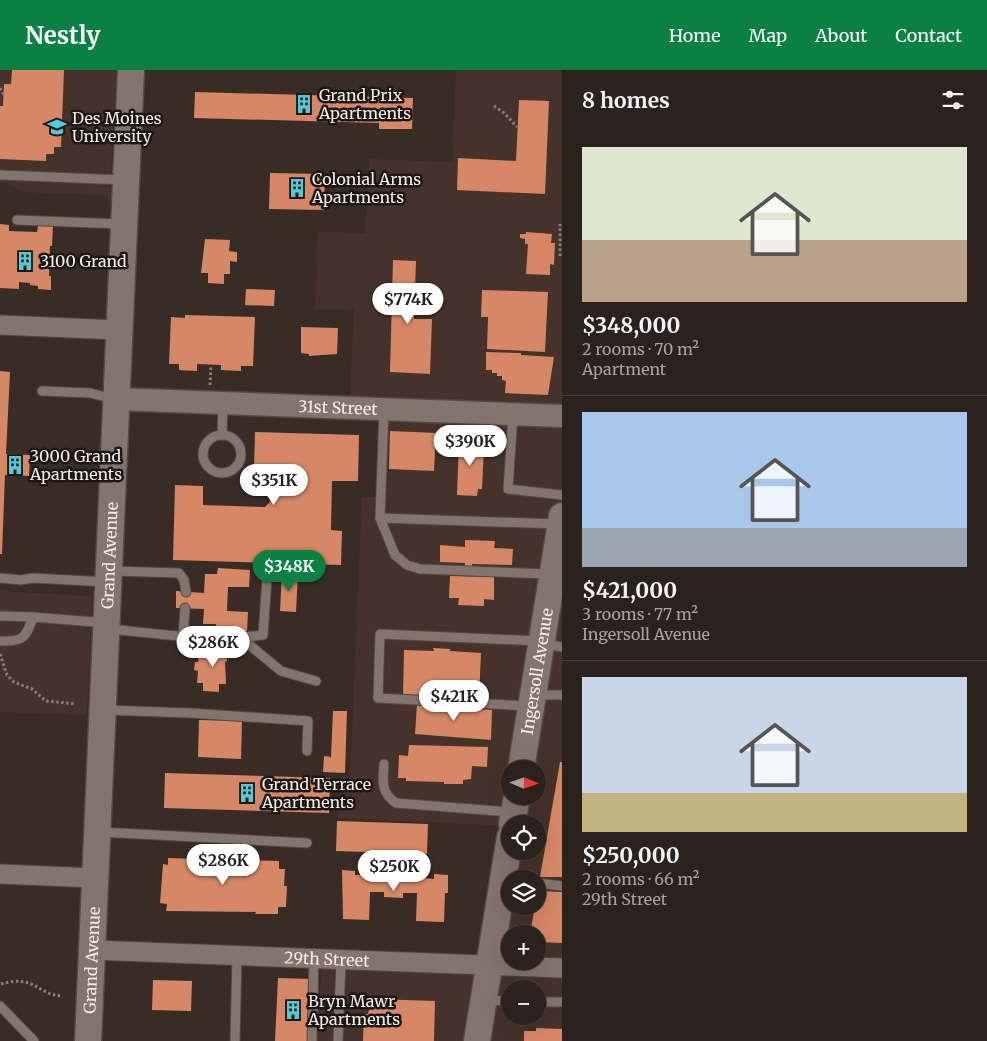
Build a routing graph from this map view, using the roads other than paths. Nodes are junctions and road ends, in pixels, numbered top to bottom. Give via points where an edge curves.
1 (130, 70) edge
2 (0, 175) edge
3 (126, 180) junction
4 (17, 220) dead end
5 (124, 224) junction
6 (0, 325) edge
7 (119, 330) junction
8 (42, 391) dead end
9 (116, 399) junction
10 (223, 403) junction
11 (384, 410) junction
12 (513, 414) junction
13 (562, 416) edge
14 (222, 435) junction
15 (562, 495) edge
16 (380, 518) junction
17 (561, 530) edge
18 (552, 575) junction
19 (108, 576) junction
20 (0, 578) edge
21 (267, 579) dead end
22 (186, 592) dead end
23 (185, 608) dead end
24 (0, 616) edge
25 (33, 617) junction
26 (106, 626) junction
27 (183, 636) junction
28 (241, 638) junction
29 (0, 641) edge
30 (548, 644) edge
31 (316, 681) dead end
32 (562, 695) edge
33 (532, 701) junction
34 (102, 710) junction
35 (307, 752) dead end
36 (522, 760) edge
37 (384, 764) dead end
38 (501, 815) edge
39 (97, 832) junction
40 (307, 843) dead end
41 (0, 874) edge
42 (95, 878) junction
43 (546, 884) edge
44 (562, 886) edge
45 (501, 908) edge
46 (92, 950) junction
47 (237, 955) junction
48 (314, 958) junction
49 (341, 960) junction
50 (489, 965) junction
51 (562, 968) edge
52 (484, 1000) junction
53 (501, 1000) edge
54 (546, 1002) edge
55 (562, 1002) edge
56 (0, 1006) edge
57 (34, 1041) edge
58 (88, 1041) edge
59 (235, 1041) edge
60 (312, 1041) edge
61 (338, 1041) edge
62 (477, 1041) edge

1 - 3 main road, Grand Avenue
2 - 3 lane
3 - 5 main road, Grand Avenue
4 - 5 lane
5 - 7 main road, Grand Avenue
6 - 7 street
7 - 9 main road, Grand Avenue
8 - 9 lane
9 - 10 street, 31st Street
9 - 19 main road, Grand Avenue
10 - 11 street, 31st Street
10 - 14 lane
11 - 12 street, 31st Street
11 - 16 lane
12 - 13 street, 31st Street
12 - 15 lane via 508,489
14 - 14 lane via 234,439 241,456 236,468 225,473 213,471 204,456 206,444
16 - 17 lane
16 - 18 lane via 395,556 407,565 420,569
17 - 18 main road, Ingersoll Avenue
18 - 30 main road, Ingersoll Avenue
19 - 20 lane via 33,574 21,580
19 - 22 lane via 179,573
19 - 26 main road, Grand Avenue
21 - 28 lane via 263,635
23 - 27 lane
24 - 25 lane
25 - 26 lane
25 - 29 lane via 25,636
26 - 27 lane
26 - 34 main road, Grand Avenue
27 - 28 lane
28 - 31 lane via 281,671
30 - 33 main road, Ingersoll Avenue
30 - 33 lane via 380,634 378,698
32 - 33 lane
33 - 36 main road, Ingersoll Avenue
34 - 35 lane via 308,721
34 - 39 main road, Grand Avenue
37 - 38 lane via 383,787 396,802
39 - 40 lane
39 - 42 main road, Grand Avenue
41 - 42 street
42 - 46 main road, Grand Avenue
43 - 44 lane
45 - 50 main road
46 - 47 street, 29th Street
46 - 58 main road, Grand Avenue
47 - 48 street, 29th Street
47 - 59 lane
48 - 49 street, 29th Street
48 - 60 lane
49 - 50 street, 29th Street
49 - 61 lane
50 - 51 street, 29th Street
50 - 52 main road
52 - 53 lane
52 - 62 main road
54 - 55 lane
56 - 57 lane

